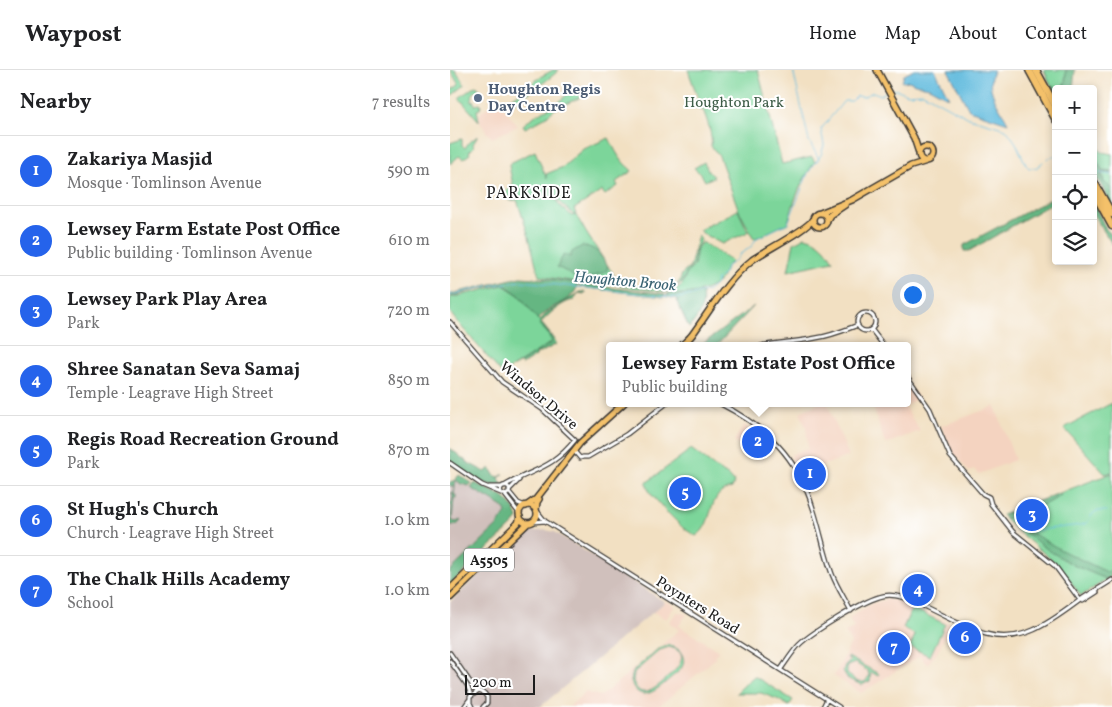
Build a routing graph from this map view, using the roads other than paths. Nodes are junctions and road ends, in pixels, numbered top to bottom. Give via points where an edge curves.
1 (877, 70) edge
2 (1029, 70) edge
3 (1036, 70) edge
4 (1052, 100) edge
5 (1052, 113) edge
6 (914, 138) junction
7 (925, 147) junction
8 (919, 154) junction
9 (927, 161) junction
10 (911, 166) junction
11 (1097, 194) edge
12 (1097, 195) edge
13 (852, 200) junction
14 (820, 213) junction
15 (1112, 214) edge
16 (812, 220) junction
17 (827, 221) junction
18 (1112, 226) edge
19 (820, 227) junction
20 (791, 236) junction
21 (450, 322) edge
22 (858, 325) junction
23 (871, 329) junction
24 (684, 342) edge
25 (776, 342) edge
26 (881, 342) edge
27 (911, 382) edge
28 (620, 407) edge
29 (662, 407) edge
30 (727, 407) edge
31 (575, 452) junction
32 (450, 463) edge
33 (521, 478) junction
34 (482, 485) junction
35 (503, 486) junction
36 (509, 491) junction
37 (503, 494) junction
38 (526, 506) junction
39 (536, 510) junction
40 (520, 515) junction
41 (545, 521) junction
42 (531, 523) junction
43 (1112, 580) edge
44 (450, 589) edge
45 (450, 598) edge
46 (1080, 600) junction
47 (851, 611) junction
48 (450, 653) edge
49 (450, 660) edge
50 (781, 669) junction
51 (477, 692) junction
52 (471, 695) junction
53 (827, 699) junction
54 (469, 700) junction
55 (464, 707) edge
56 (472, 707) edge
57 (483, 707) edge
58 (823, 707) edge
59 (840, 707) edge

1 - 6 main road
2 - 5 highway
3 - 4 highway
6 - 7 main road
6 - 8 main road
7 - 8 main road
7 - 9 main road via 930,148 933,154
8 - 9 main road
8 - 10 main road
9 - 10 main road
10 - 13 main road
11 - 15 highway
12 - 18 highway
13 - 14 main road
13 - 17 main road via 830,215
14 - 16 main road via 815,214
14 - 17 main road
16 - 19 main road via 815,226
16 - 20 main road
17 - 19 main road
19 - 20 main road
20 - 24 main road via 747,265 729,283
21 - 33 street, Windsor Drive via 502,382 542,409 575,440 547,466
22 - 23 street via 864,330
22 - 23 street via 860,316 869,313 875,322
22 - 25 street via 821,338
23 - 26 street
27 - 46 street via 930,409 950,456 989,497 1014,532 1055,566
28 - 31 main road
29 - 31 street via 627,434 588,457
30 - 47 street via 760,427 780,446 804,482 832,574
31 - 38 main road
31 - 39 main road via 536,502
32 - 34 street
33 - 35 street
33 - 36 street
34 - 35 street
34 - 37 street
35 - 36 street via 507,486
35 - 37 street
36 - 37 street
36 - 38 street via 518,503
37 - 40 street
38 - 39 main road
38 - 40 main road
39 - 41 street, Poynters Road
39 - 42 main road via 537,518
40 - 42 main road via 524,522
40 - 44 main road, A5505 via 518,523
41 - 42 street
41 - 50 street, Poynters Road
42 - 45 main road, A5505
43 - 46 street
46 - 47 street via 1038,629 1008,637 986,634 894,595 881,596
47 - 50 street via 802,642
48 - 51 street
49 - 52 street
50 - 53 street, Poynters Road
51 - 52 street
51 - 57 street via 487,696
52 - 54 street
53 - 58 street
53 - 59 street, Poynters Road
54 - 55 street
54 - 56 street

